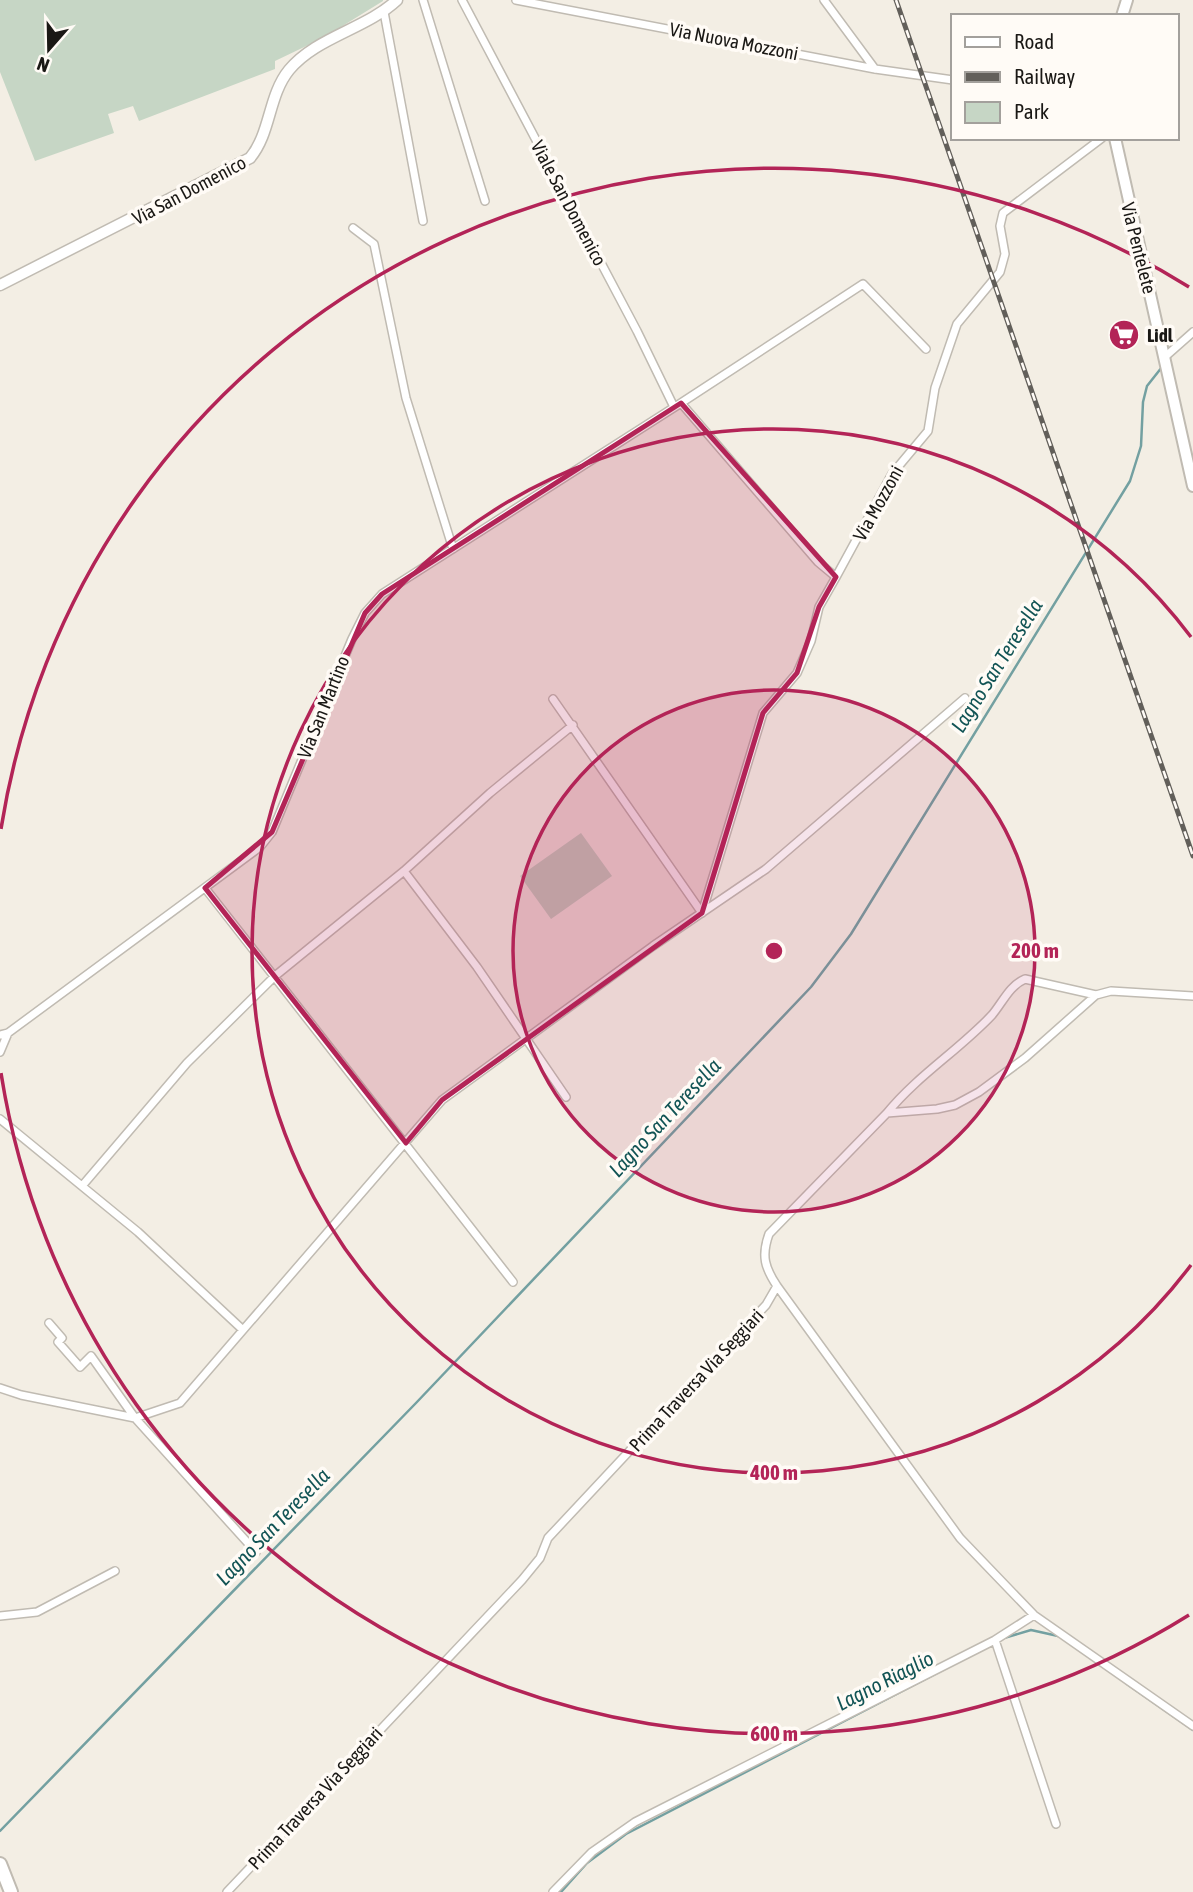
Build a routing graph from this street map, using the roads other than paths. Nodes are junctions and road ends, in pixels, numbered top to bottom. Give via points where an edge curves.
1 (397, 0) edge
2 (423, 0) edge
3 (462, 0) edge
4 (516, 0) edge
5 (824, 0) edge
6 (384, 12) junction
7 (875, 69) junction
8 (951, 80) edge
9 (1099, 140) edge
10 (1115, 140) edge
11 (485, 201) dead end
12 (423, 221) dead end
13 (353, 228) dead end
14 (0, 285) edge
15 (1193, 332) edge
16 (926, 349) dead end
17 (1166, 356) junction
18 (677, 405) junction
19 (1193, 486) edge
20 (453, 549) junction
21 (836, 577) junction
22 (965, 698) dead end
23 (554, 699) dead end
24 (573, 725) junction
25 (404, 871) junction
26 (205, 888) junction
27 (702, 912) junction
28 (275, 975) junction
29 (1096, 995) junction
30 (1193, 996) edge
31 (4, 1034) edge
32 (524, 1037) junction
33 (0, 1052) edge
34 (566, 1097) dead end
35 (887, 1113) junction
36 (0, 1119) edge
37 (406, 1143) junction
38 (82, 1186) junction
39 (513, 1282) dead end
40 (777, 1286) junction
41 (49, 1324) dead end
42 (243, 1330) junction
43 (0, 1388) edge
44 (135, 1418) junction
45 (257, 1552) dead end
46 (115, 1572) dead end
47 (1034, 1615) junction
48 (0, 1616) edge
49 (995, 1640) junction
50 (1193, 1726) edge
51 (1056, 1824) dead end
52 (0, 1864) edge
53 (10, 1892) edge
54 (227, 1892) edge
55 (553, 1892) edge

1 - 6 street, Via San Domenico
2 - 11 street
3 - 18 street, Viale San Domenico
4 - 7 street, Via Nuova Mozzoni
5 - 7 street
6 - 12 street
6 - 14 street, Via San Domenico via 300,59 280,85 263,138 250,158
7 - 8 street, Via Nuova Mozzoni
9 - 21 street, Via Mozzoni via 1003,213 1000,226 1005,254 1000,272 957,324 935,388 928,430 892,474
10 - 17 main road, Via Pentelete
13 - 20 street via 374,244 406,398
15 - 17 street
16 - 18 street, Via San Martino via 863,284
17 - 19 main road, Via Pentelete
18 - 20 street, Via San Martino
18 - 21 street
20 - 26 street, Via San Martino via 382,594 365,613 272,832 260,847
21 - 27 street, Via Mozzoni via 818,607 811,641 797,673 763,712
22 - 27 street via 766,870
23 - 24 street
24 - 25 street
24 - 27 street
25 - 28 street
25 - 32 street
26 - 28 street
26 - 31 street, Via San Martino
27 - 32 street
28 - 37 street
28 - 38 street via 187,1063
29 - 30 street via 1111,991
29 - 35 street via 979,1092 955,1105
29 - 35 street via 1025,979 1017,983 992,1015
31 - 33 street
32 - 34 street
32 - 37 street via 442,1100
35 - 40 street via 769,1234 764,1262
36 - 38 street
37 - 39 street
37 - 42 street
38 - 42 street
40 - 47 street via 960,1538
40 - 54 street, Prima Traversa Via Seggiari via 766,1305 553,1532 522,1580
41 - 44 street via 80,1367 91,1356
42 - 44 street via 180,1403
43 - 44 street
44 - 45 street
46 - 48 street via 37,1612
47 - 49 street
47 - 50 street
49 - 51 street
49 - 55 street via 635,1822 592,1852
52 - 53 highway

